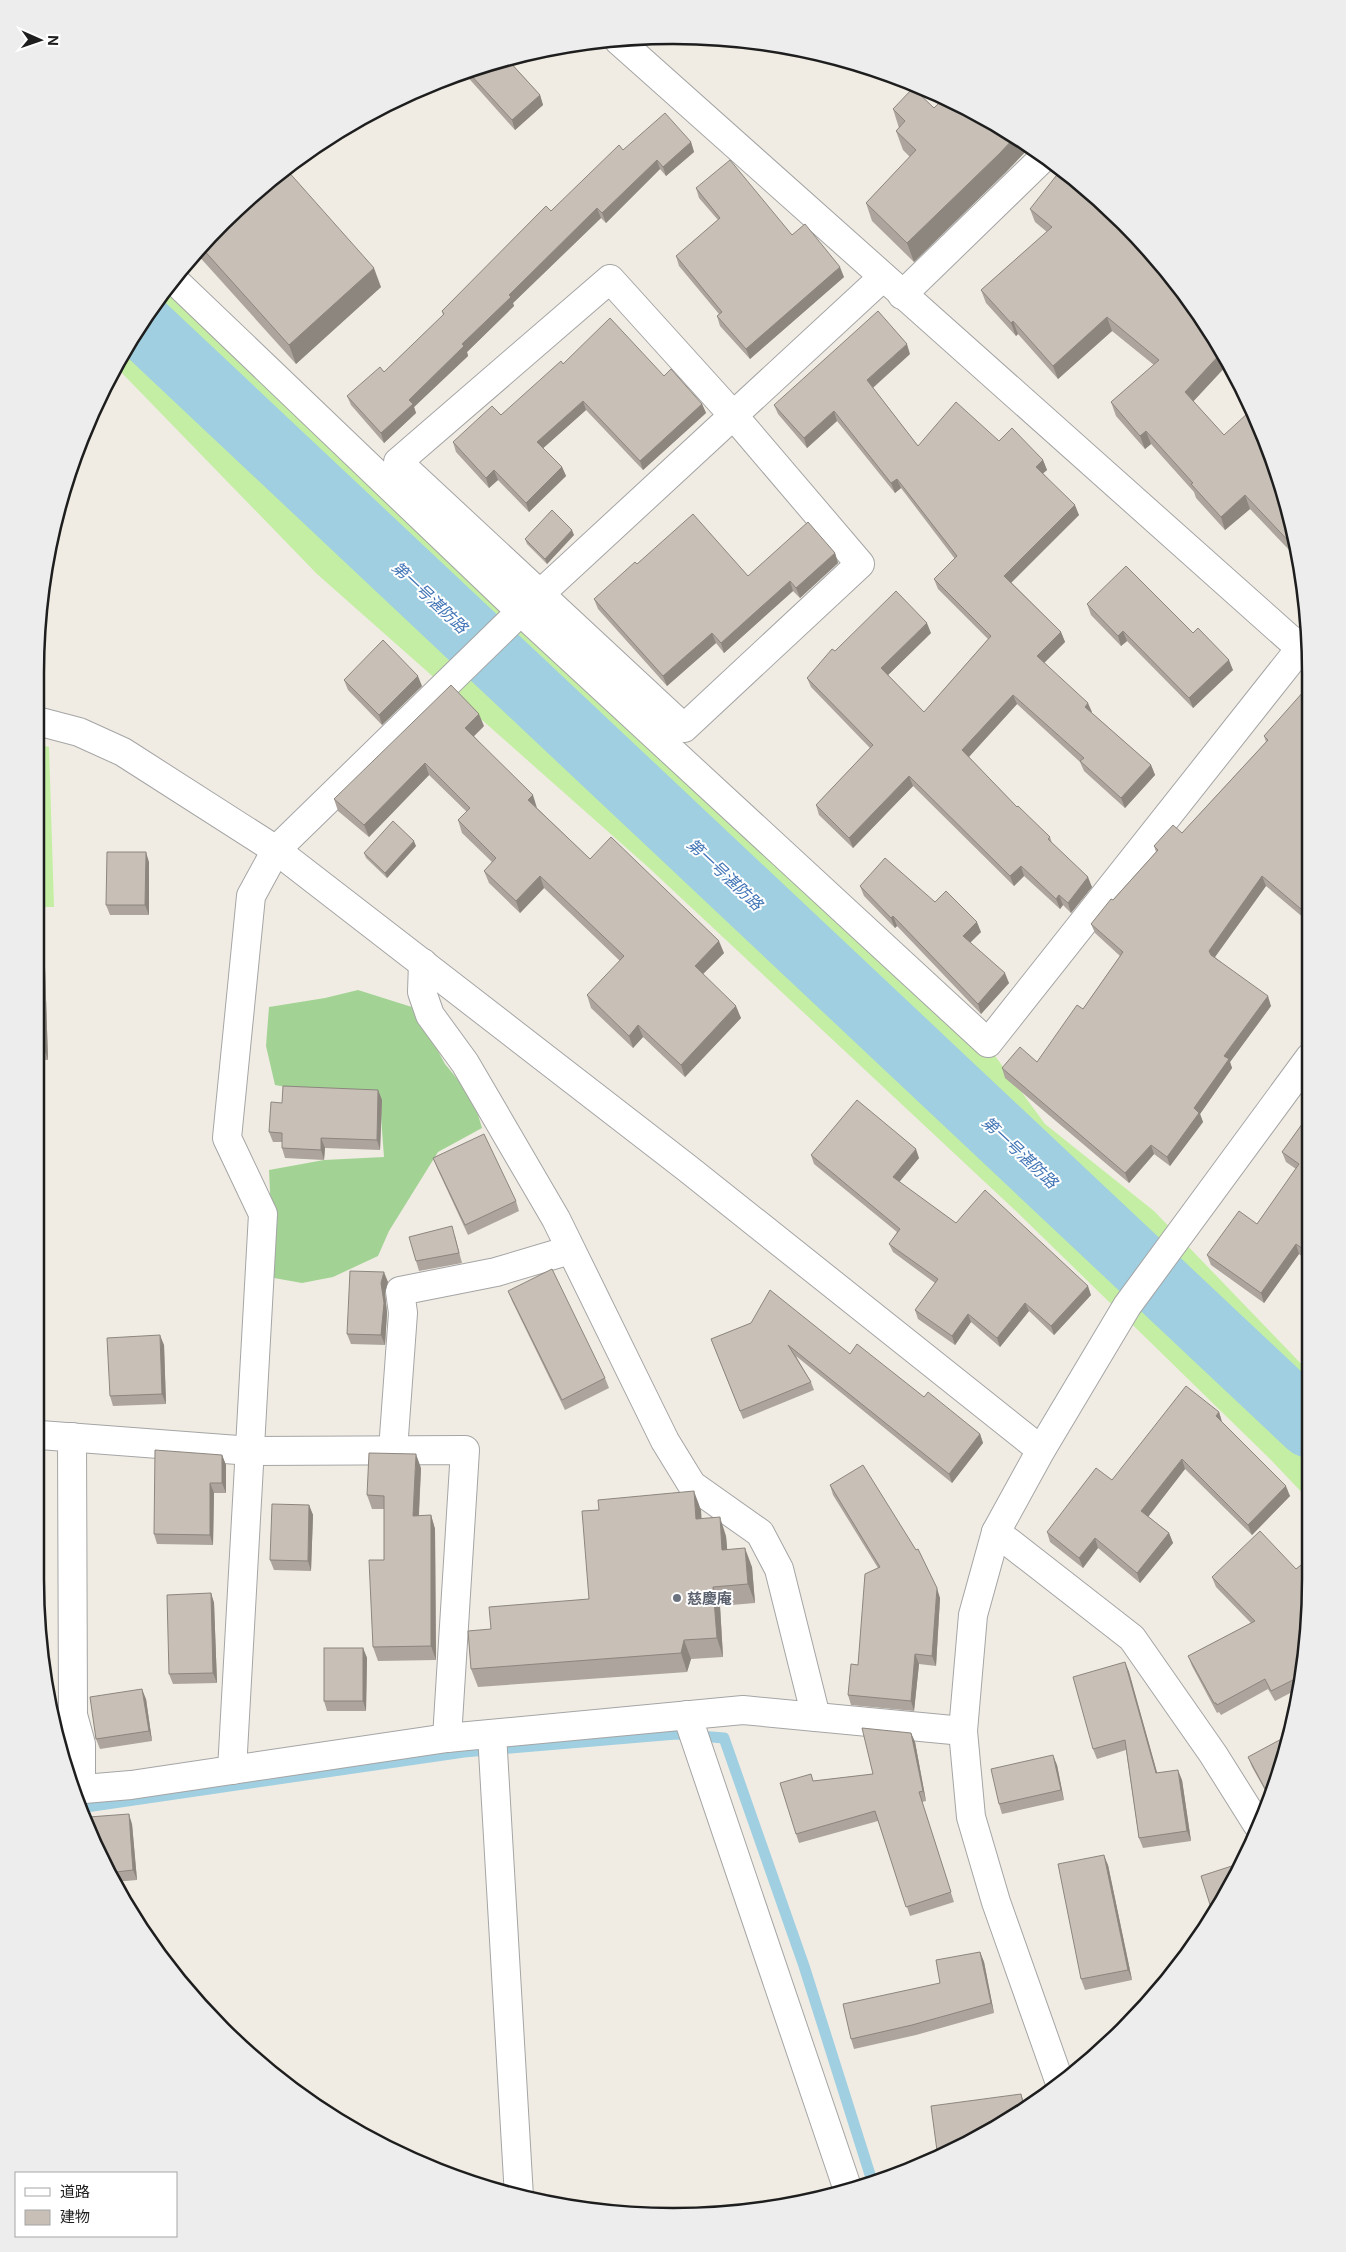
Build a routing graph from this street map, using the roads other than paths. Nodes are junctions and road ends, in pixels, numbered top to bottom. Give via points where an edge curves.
1 (624, 46) edge
2 (1039, 161) edge
3 (179, 284) edge
4 (892, 286) junction
5 (733, 416) junction
6 (525, 608) junction
7 (1301, 643) edge
8 (1302, 653) edge
9 (44, 723) edge
10 (276, 850) junction
11 (423, 963) junction
12 (1302, 1068) edge
13 (570, 1250) junction
14 (44, 1435) edge
15 (72, 1437) junction
16 (393, 1450) junction
17 (1041, 1450) junction
18 (252, 1451) junction
19 (996, 1532) junction
20 (687, 1717) junction
21 (816, 1717) junction
22 (61, 1723) edge
23 (963, 1731) junction
24 (492, 1734) junction
25 (447, 1738) junction
26 (81, 1744) junction
27 (232, 1770) junction
28 (77, 1781) edge
29 (80, 1790) edge
30 (1254, 1820) edge
31 (1058, 2077) edge
32 (846, 2184) edge
33 (519, 2189) edge

1 - 4 street
2 - 4 street
3 - 6 street
4 - 5 street
4 - 7 street
5 - 6 street
5 - 6 street via 860,564 684,728
5 - 6 street via 610,279 398,462
6 - 8 street via 988,1043
6 - 10 street
9 - 10 street via 79,732 123,752
10 - 11 street
10 - 18 street via 251,896 227,1138 263,1214
11 - 13 street via 422,992 430,1014 465,1063 556,1219
11 - 17 street
12 - 17 street via 1128,1306
13 - 16 street via 496,1272 400,1291 403,1313
13 - 21 street via 665,1441 692,1485 760,1533 779,1569
14 - 15 street
15 - 18 street
15 - 26 street via 72,1715
16 - 18 street
16 - 25 street via 465,1450
17 - 19 street
18 - 27 street
19 - 23 street via 973,1616
19 - 30 street via 1132,1638
20 - 21 street via 743,1710
20 - 24 street
20 - 32 street
21 - 23 street
22 - 26 street
23 - 31 street via 970,1817 996,1902
24 - 25 street
24 - 33 street
25 - 27 street
26 - 28 street
27 - 29 street

